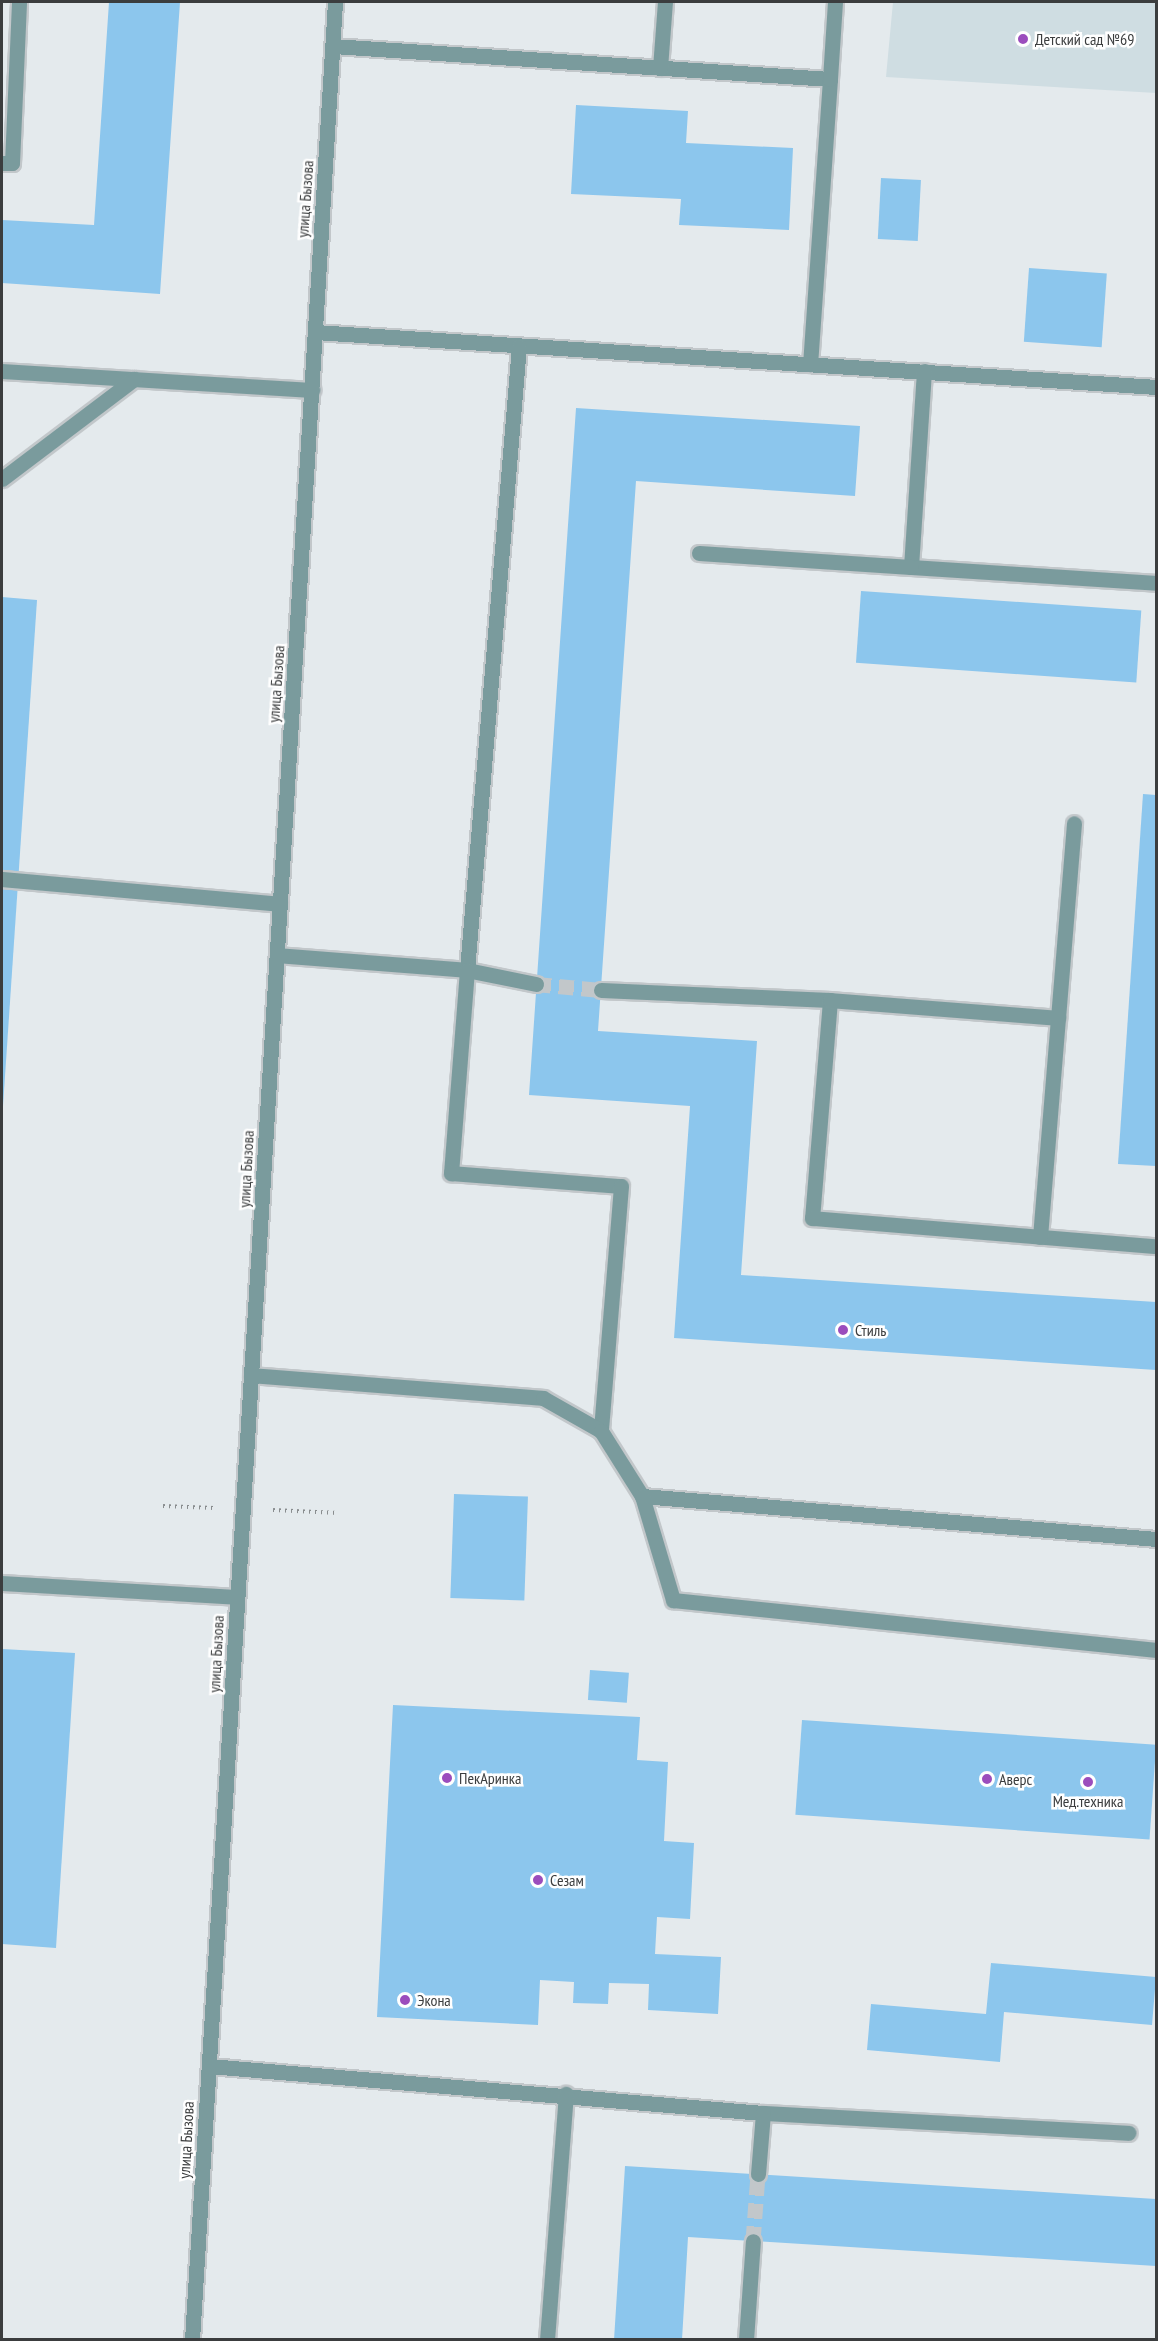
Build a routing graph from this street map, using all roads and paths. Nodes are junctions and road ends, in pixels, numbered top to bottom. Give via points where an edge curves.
1 (19, 2) edge
2 (335, 2) edge
3 (665, 2) edge
4 (835, 2) edge
5 (333, 46) junction
6 (660, 68) junction
7 (830, 79) junction
8 (2, 163) edge
9 (315, 332) junction
10 (519, 346) junction
11 (810, 364) junction
12 (2, 371) edge
13 (924, 371) junction
14 (134, 379) junction
15 (1156, 387) edge
16 (312, 390) junction
17 (2, 479) edge
18 (699, 553) dead end
19 (911, 567) junction
20 (1156, 583) edge
21 (1074, 823) dead end
22 (2, 879) edge
23 (280, 904) junction
24 (277, 955) junction
25 (467, 970) junction
26 (536, 984) tunnel mouth
27 (602, 990) tunnel mouth
28 (830, 1000) junction
29 (1058, 1018) junction
30 (1040, 1237) junction
31 (1156, 1246) edge
32 (251, 1375) junction
33 (601, 1431) junction
34 (642, 1496) junction
35 (1156, 1539) edge
36 (2, 1583) edge
37 (237, 1597) junction
38 (1156, 1650) edge
39 (209, 2066) junction
40 (566, 2094) junction
41 (763, 2113) junction
42 (1128, 2133) dead end
43 (758, 2174) tunnel mouth
44 (753, 2241) tunnel mouth
45 (192, 2340) edge
46 (547, 2340) edge
47 (746, 2340) edge

1 - 8 street via 12,164
2 - 5 street, улица Бызова
3 - 6 street
4 - 7 street
5 - 6 street
5 - 9 street, улица Бызова
6 - 7 street
7 - 11 street
9 - 10 street
9 - 16 street, улица Бызова
10 - 11 street
10 - 25 street
11 - 13 street
12 - 14 street
13 - 15 street
13 - 19 street
14 - 16 street
14 - 17 street
16 - 23 street, улица Бызова
18 - 19 street
19 - 20 street
21 - 29 street
22 - 23 street
23 - 24 street, улица Бызова
24 - 25 street
24 - 32 street, улица Бызова
25 - 26 street
25 - 33 street via 451,1173 621,1186
27 - 28 street
28 - 29 street
28 - 30 street via 812,1218
29 - 30 street
30 - 31 street
32 - 33 street via 543,1398
32 - 37 street, улица Бызова
33 - 34 street
34 - 35 street
34 - 38 street via 673,1600
36 - 37 street
37 - 39 street, улица Бызова
39 - 40 street
39 - 45 street, улица Бызова
40 - 41 street
40 - 46 street
41 - 42 street
41 - 43 street
44 - 47 street

